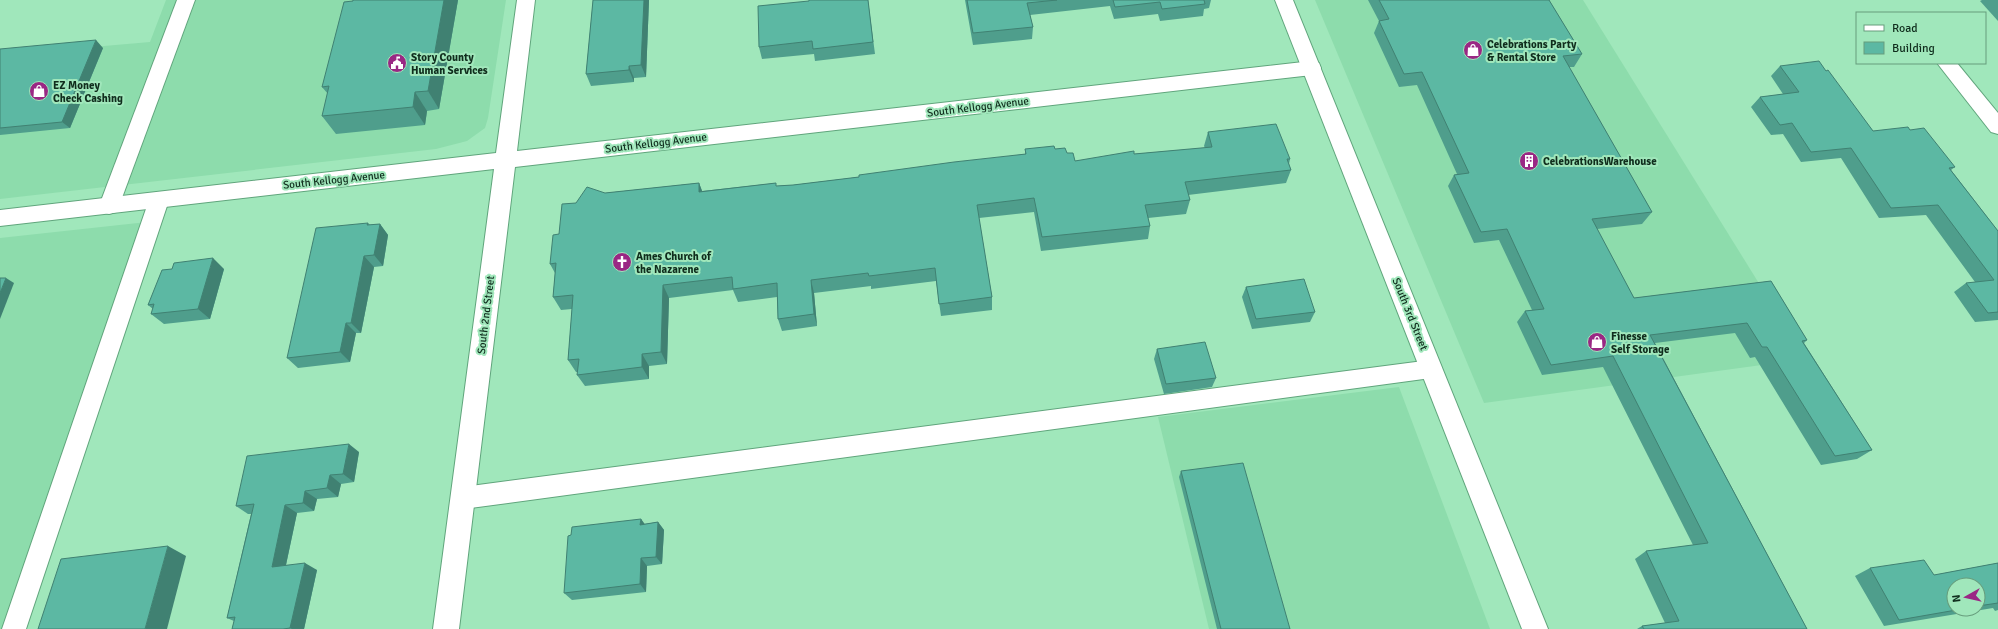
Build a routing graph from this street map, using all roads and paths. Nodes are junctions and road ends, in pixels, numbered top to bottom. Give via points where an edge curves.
1 (186, 0) edge
2 (526, 0) edge
3 (1284, 0) edge
4 (1947, 64) edge
5 (1312, 68) junction
6 (1998, 127) edge
7 (506, 160) junction
8 (159, 200) junction
9 (109, 206) junction
10 (0, 218) edge
11 (1431, 369) junction
12 (463, 498) junction
13 (14, 629) edge
14 (446, 629) edge
15 (1535, 629) edge

1 - 9 lane
2 - 7 street, South 2nd Street
3 - 5 street, South 3rd Street
4 - 6 street
5 - 7 street, South Kellogg Avenue
5 - 11 street, South 3rd Street
7 - 8 street, South Kellogg Avenue
7 - 12 street, South 2nd Street
8 - 9 street, South Kellogg Avenue
8 - 13 lane
9 - 10 street, South Kellogg Avenue
11 - 12 lane
11 - 15 street, South 3rd Street
12 - 14 street, South 2nd Street

